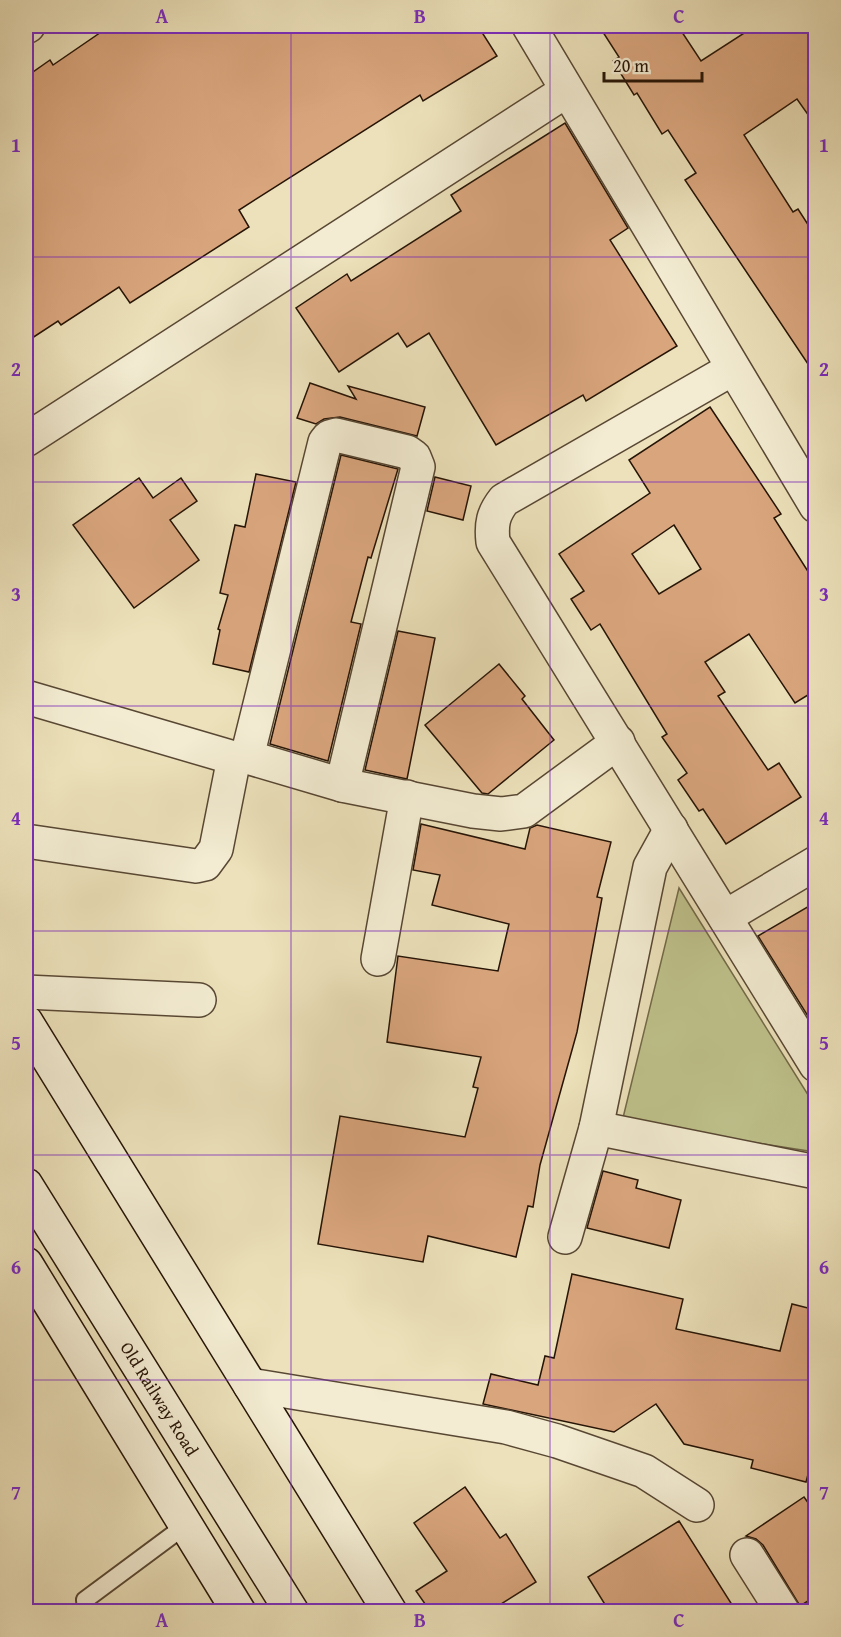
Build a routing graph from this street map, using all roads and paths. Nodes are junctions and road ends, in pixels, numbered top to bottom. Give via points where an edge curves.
1 (529, 26) edge
2 (566, 91) junction
3 (732, 369) junction
4 (26, 440) edge
5 (814, 501) edge
6 (26, 697) edge
7 (618, 741) junction
8 (241, 757) junction
9 (342, 785) junction
10 (407, 797) junction
11 (671, 829) junction
12 (26, 841) edge
13 (816, 863) edge
14 (725, 917) junction
15 (378, 959) dead end
16 (26, 992) edge
17 (199, 1000) dead end
18 (26, 1022) edge
19 (816, 1065) edge
20 (596, 1128) junction
21 (816, 1172) edge
22 (26, 1185) edge
23 (565, 1237) dead end
24 (26, 1264) edge
25 (250, 1385) junction
26 (697, 1505) dead end
27 (186, 1525) junction
28 (747, 1555) dead end
29 (86, 1609) dead end
30 (235, 1610) edge
31 (292, 1611) edge
32 (390, 1611) edge
33 (783, 1611) edge

1 - 2 street
2 - 3 street
2 - 4 street
3 - 5 street
3 - 7 street via 504,500 495,512 491,526 493,542
6 - 8 street
7 - 10 street via 524,811 473,811
7 - 11 street
8 - 9 street
8 - 9 street via 325,442 336,435 407,452 418,467
8 - 12 street via 216,849 205,864 189,866
9 - 10 street
10 - 15 street
11 - 14 street
11 - 20 street via 650,867
13 - 14 street
14 - 19 street
16 - 17 street
18 - 25 street
20 - 21 street
20 - 23 street
22 - 31 street, Old Railway Road
24 - 27 street
25 - 26 street via 506,1428 557,1441 644,1471
25 - 32 street
27 - 29 lane via 86,1600
27 - 30 street
28 - 33 street

